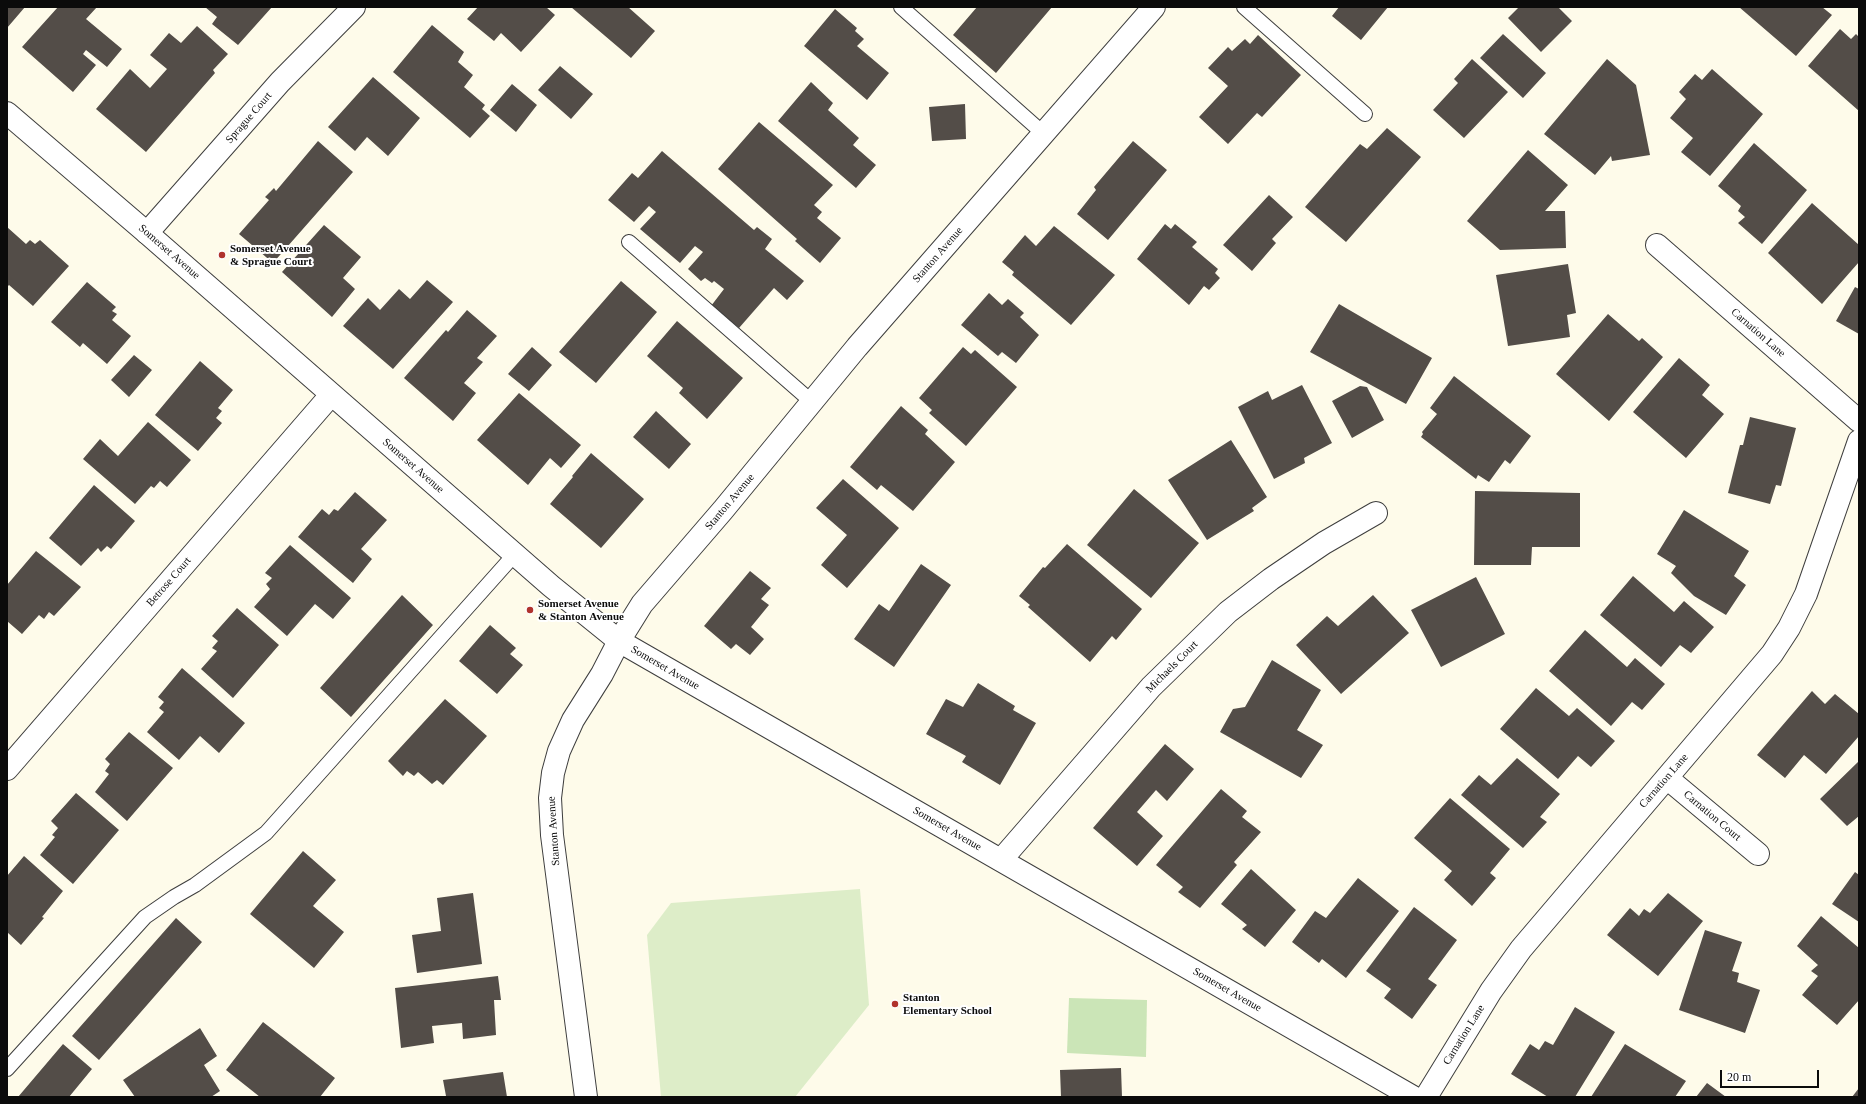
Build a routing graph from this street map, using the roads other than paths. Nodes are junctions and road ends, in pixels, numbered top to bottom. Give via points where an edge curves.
1 (354, 7) edge
2 (901, 7) edge
3 (1154, 7) edge
4 (1244, 7) edge
5 (7, 114) edge
6 (1365, 114) dead end
7 (1044, 134) junction
8 (148, 233) junction
9 (629, 242) dead end
10 (1657, 245) dead end
11 (331, 395) junction
12 (812, 402) junction
13 (1859, 421) edge
14 (1859, 441) edge
15 (1376, 513) dead end
16 (515, 554) junction
17 (619, 641) junction
18 (7, 769) edge
19 (1667, 778) junction
20 (1758, 854) dead end
21 (1001, 860) junction
22 (7, 1069) edge
23 (586, 1097) edge
24 (1412, 1097) edge
25 (1426, 1097) edge

1 - 8 street, Sprague Court via 280,82
2 - 7 lane
3 - 7 street, Stanton Avenue
4 - 6 lane
5 - 8 street, Somerset Avenue
7 - 12 street, Stanton Avenue
8 - 11 street, Somerset Avenue
9 - 12 lane
10 - 13 street, Carnation Lane
11 - 16 street, Somerset Avenue
11 - 18 street, Betrose Court
12 - 17 street, Stanton Avenue via 724,510 642,604
14 - 19 street, Carnation Lane via 1806,594 1789,628 1772,654
15 - 21 street, Michaels Court via 1288,567 1228,612 1151,688
16 - 17 street, Somerset Avenue
16 - 22 lane via 266,833 195,885 145,917
17 - 21 street, Somerset Avenue
17 - 23 street, Stanton Avenue via 573,720 559,751 550,798 552,835
19 - 20 street, Carnation Court
19 - 25 street, Carnation Lane via 1521,950 1491,992
21 - 24 street, Somerset Avenue

